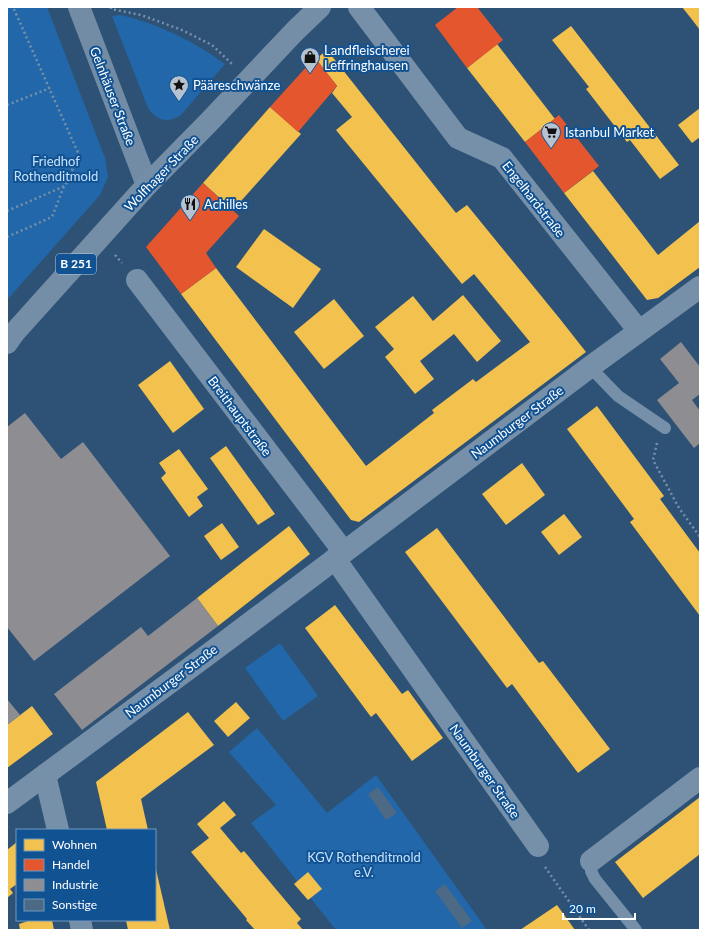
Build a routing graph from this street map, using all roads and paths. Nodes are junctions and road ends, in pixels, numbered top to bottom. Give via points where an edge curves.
1 (13, 7) edge
2 (79, 7) edge
3 (111, 7) edge
4 (320, 7) edge
5 (359, 7) edge
6 (249, 80) junction
7 (50, 88) junction
8 (7, 105) edge
9 (147, 185) junction
10 (64, 186) junction
11 (7, 210) edge
12 (7, 237) edge
13 (99, 238) junction
14 (137, 280) joint
15 (699, 292) edge
16 (639, 331) junction
17 (7, 343) edge
18 (590, 367) junction
19 (663, 426) joint
20 (700, 537) edge
21 (340, 555) junction
22 (45, 775) junction
23 (700, 778) edge
24 (7, 803) edge
25 (58, 829) edge
26 (538, 846) joint
27 (591, 861) joint
28 (588, 930) edge
29 (636, 930) edge

1 - 7 path
2 - 9 main road, Gelnhäuser Straße
3 - 6 path via 182,30 212,45
4 - 6 main road, Wolfhager Straße / B 251
5 - 16 street, Engelhardstraße via 458,138 502,158
6 - 9 main road, Wolfhager Straße / B 251
7 - 8 path
7 - 10 path via 79,155
9 - 13 main road, Wolfhager Straße / B 251
10 - 11 path
10 - 12 path via 52,217
13 - 14 path
13 - 17 main road, Wolfhager Straße / B 251
14 - 21 street, Breithauptstraße
15 - 16 street, Naumburger Straße
16 - 18 street, Naumburger Straße
18 - 19 lane via 618,396
18 - 21 street, Naumburger Straße
19 - 20 path via 653,460 678,508
21 - 22 street, Naumburger Straße
21 - 26 street, Naumburger Straße
22 - 24 street, Naumburger Straße
22 - 25 street
23 - 27 street
26 - 28 path via 540,860
27 - 29 lane via 595,879

